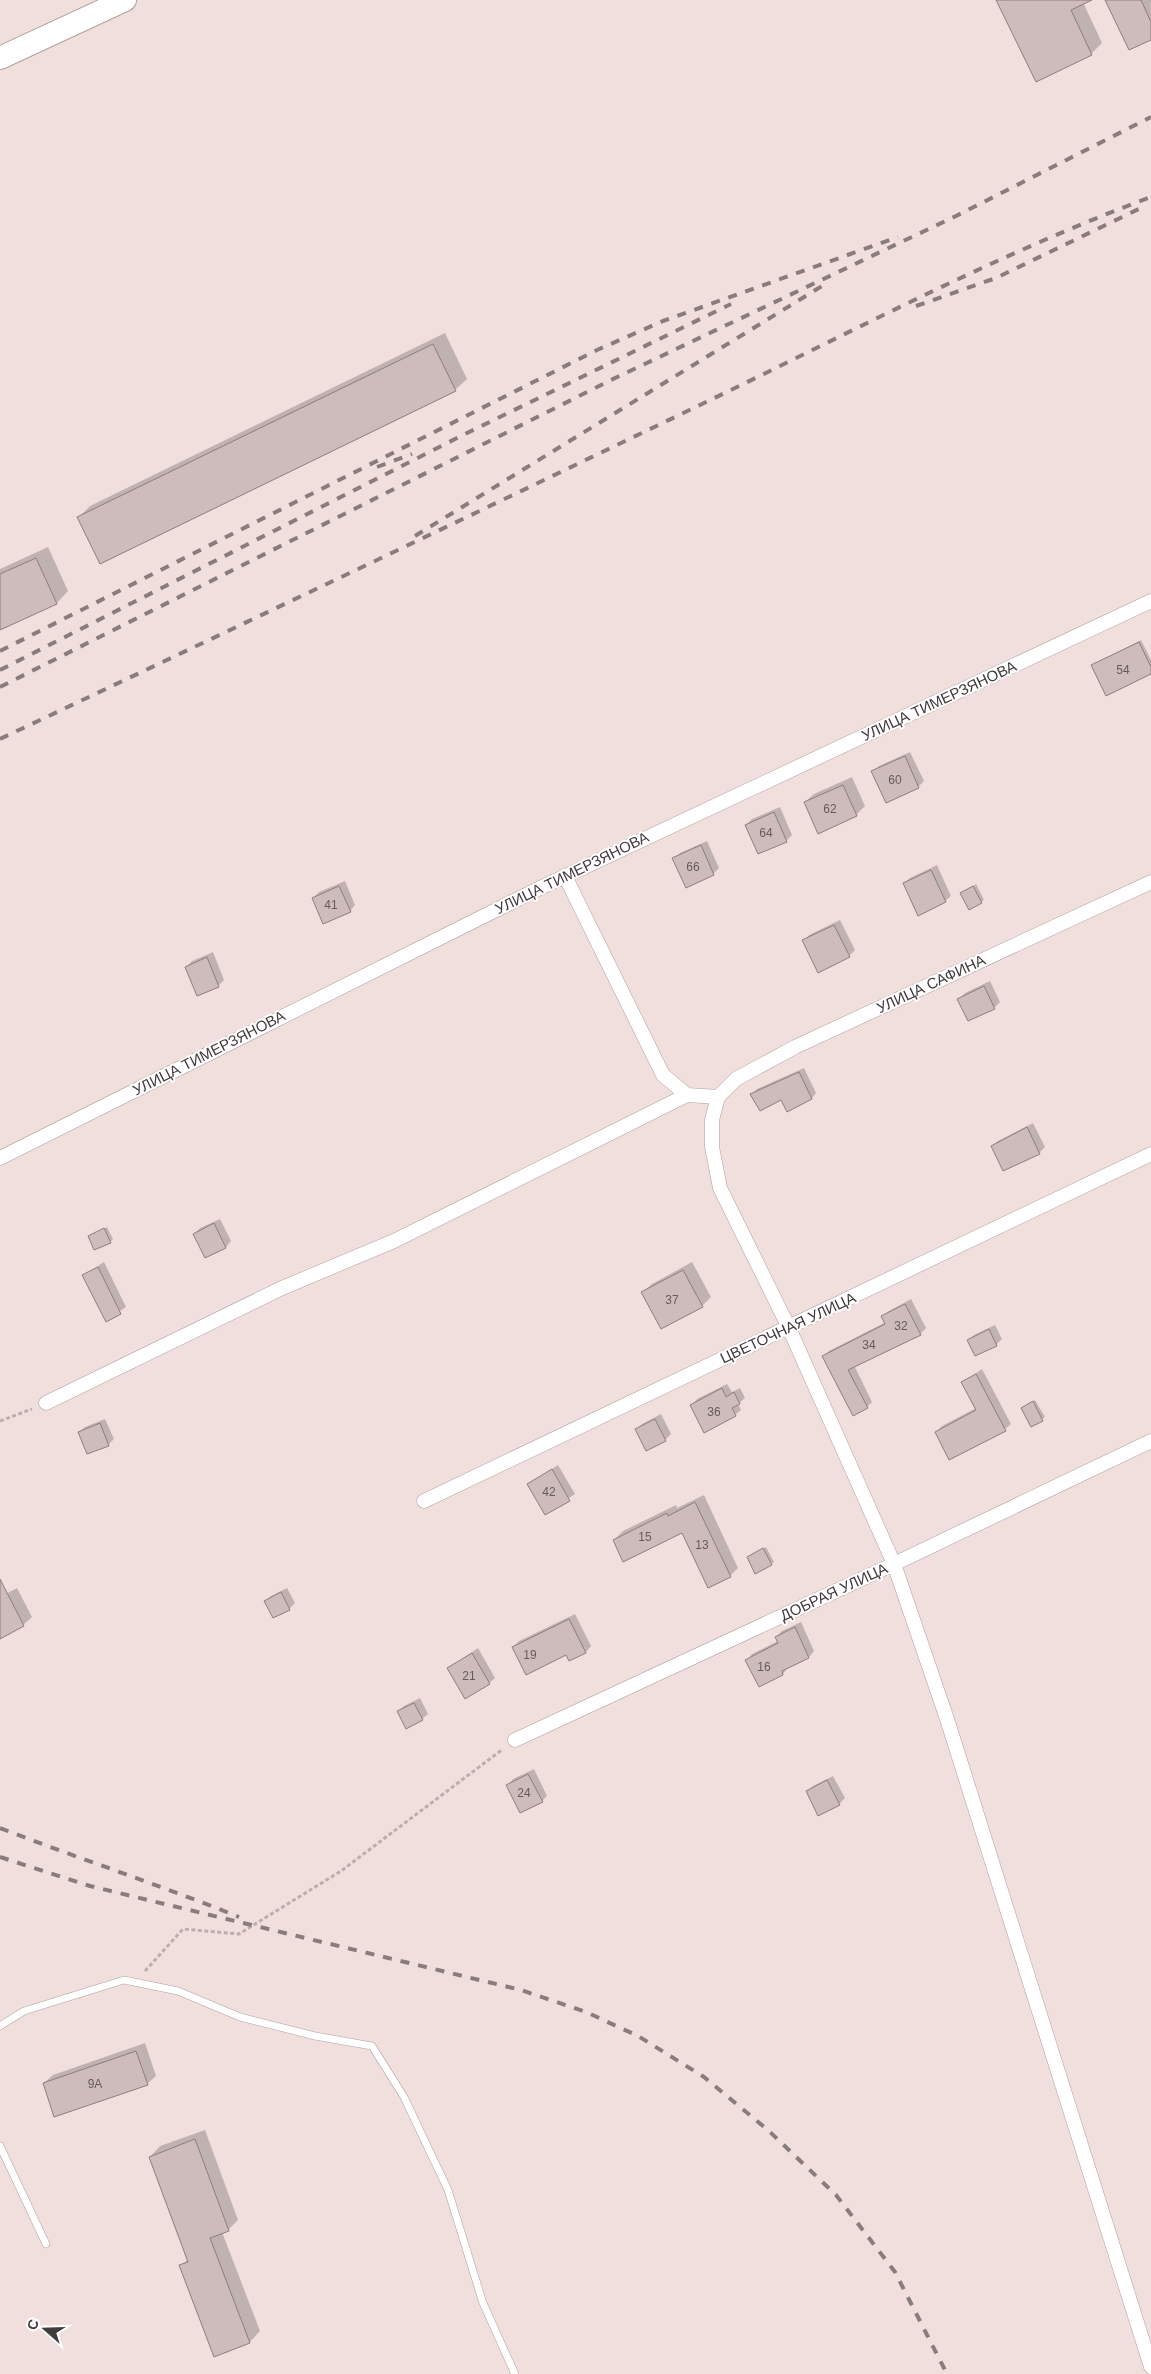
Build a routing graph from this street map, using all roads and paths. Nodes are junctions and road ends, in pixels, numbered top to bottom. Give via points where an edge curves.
1 (125, 0) edge
2 (0, 58) edge
3 (1151, 601) edge
4 (565, 876) junction
5 (1151, 882) edge
6 (687, 1095) junction
7 (718, 1097) junction
8 (1151, 1154) edge
9 (0, 1158) edge
10 (789, 1328) junction
11 (46, 1403) joint
12 (0, 1421) edge
13 (1151, 1441) edge
14 (424, 1501) dead end
15 (894, 1564) junction
16 (515, 1740) joint
17 (135, 1983) junction
18 (0, 2026) edge
19 (0, 2146) edge
20 (46, 2244) dead end
21 (1151, 2367) edge
22 (515, 2374) edge

1 - 2 main road
3 - 4 street, УЛИЦА ТИМЕРЗЯНОВА
4 - 6 street via 663,1075
4 - 9 street, УЛИЦА ТИМЕРЗЯНОВА
5 - 7 street, УЛИЦА САФИНА via 795,1047 736,1079
6 - 7 street
6 - 11 street via 394,1241 282,1288
7 - 10 street via 712,1120 712,1146 720,1188
8 - 10 street, ЦВЕТОЧНАЯ УЛИЦА
10 - 14 street, ЦВЕТОЧНАЯ УЛИЦА
10 - 15 street
11 - 12 path
13 - 15 street, ДОБРАЯ УЛИЦА
15 - 16 street, ДОБРАЯ УЛИЦА
15 - 21 street via 947,1719
16 - 17 path via 342,1871 239,1934 183,1929
17 - 18 lane via 124,1980 24,2011
17 - 22 lane via 178,1991 240,2017 372,2046 404,2097 448,2190 484,2303
19 - 20 lane

